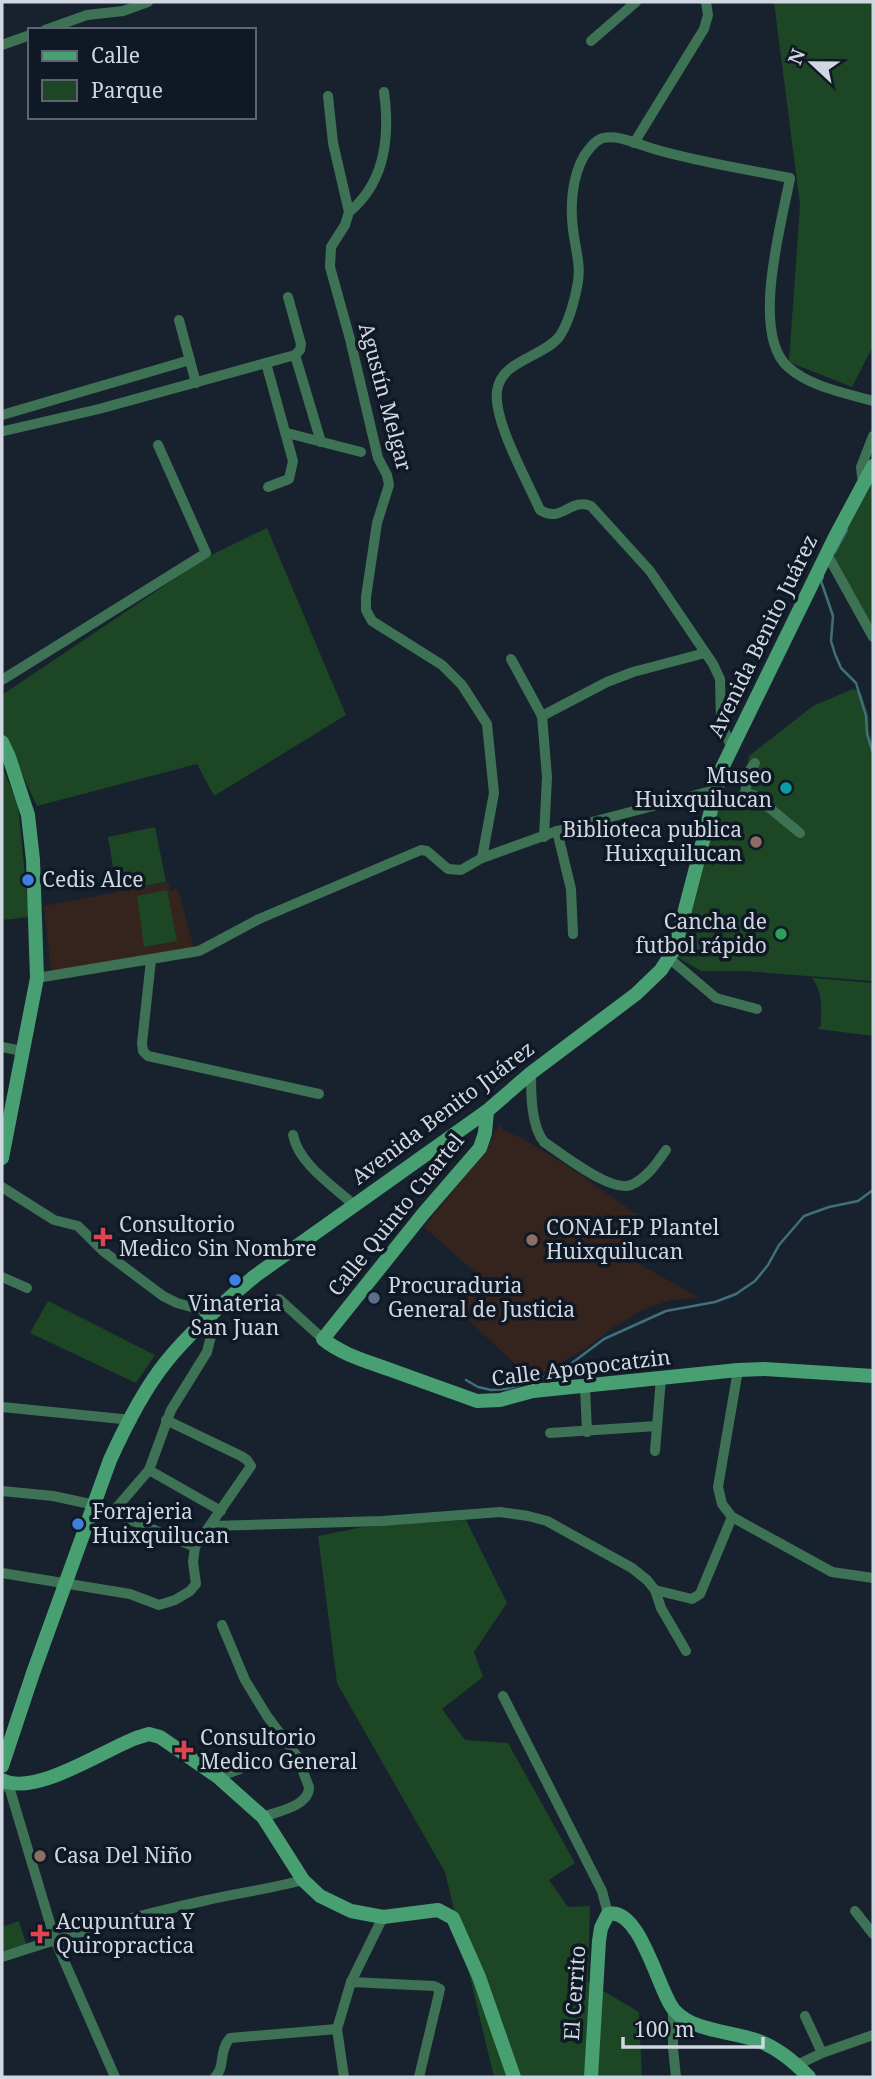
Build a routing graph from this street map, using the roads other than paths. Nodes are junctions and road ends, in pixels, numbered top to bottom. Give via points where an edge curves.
1 (87, 2) edge
2 (148, 2) edge
3 (636, 2) edge
4 (706, 2) edge
5 (87, 15) junction
6 (51, 28) edge
7 (28, 36) edge
8 (591, 41) dead end
9 (2, 44) edge
10 (384, 92) dead end
11 (328, 96) dead end
12 (634, 143) junction
13 (349, 212) junction
14 (288, 297) dead end
15 (179, 320) dead end
16 (295, 355) junction
17 (190, 360) junction
18 (266, 363) junction
19 (196, 383) junction
20 (873, 401) edge
21 (41, 404) junction
22 (2, 417) edge
23 (44, 421) junction
24 (3, 432) edge
25 (287, 433) junction
26 (873, 436) edge
27 (321, 442) junction
28 (158, 445) dead end
29 (361, 452) dead end
30 (873, 466) edge
31 (863, 484) junction
32 (268, 487) dead end
33 (830, 560) junction
34 (873, 637) edge
35 (705, 653) junction
36 (511, 659) dead end
37 (2, 680) edge
38 (542, 716) junction
39 (2, 742) edge
40 (732, 746) junction
41 (755, 763) dead end
42 (715, 790) junction
43 (557, 831) junction
44 (800, 833) dead end
45 (544, 837) junction
46 (482, 858) junction
47 (573, 934) dead end
48 (670, 959) junction
49 (150, 960) junction
50 (37, 978) junction
51 (757, 1009) dead end
52 (2, 1047) edge
53 (22, 1051) junction
54 (531, 1073) junction
55 (318, 1094) dead end
56 (487, 1111) junction
57 (293, 1135) dead end
58 (666, 1150) dead end
59 (2, 1158) edge
60 (2, 1187) edge
61 (354, 1205) junction
62 (2, 1277) edge
63 (27, 1288) dead end
64 (279, 1299) dead end
65 (210, 1317) junction
66 (323, 1339) junction
67 (738, 1370) junction
68 (873, 1376) edge
69 (661, 1378) junction
70 (585, 1386) junction
71 (2, 1407) edge
72 (132, 1420) junction
73 (166, 1420) junction
74 (657, 1426) junction
75 (587, 1432) junction
76 (550, 1433) dead end
77 (655, 1451) dead end
78 (149, 1470) junction
79 (2, 1491) edge
80 (95, 1505) junction
81 (221, 1511) junction
82 (112, 1513) junction
83 (732, 1517) junction
84 (211, 1526) junction
85 (195, 1547) junction
86 (2, 1573) edge
87 (873, 1578) edge
88 (65, 1584) junction
89 (655, 1590) junction
90 (222, 1625) dead end
91 (686, 1651) dead end
92 (503, 1696) dead end
93 (2, 1766) edge
94 (240, 1769) dead end
95 (218, 1777) junction
96 (2, 1780) edge
97 (263, 1817) junction
98 (303, 1880) junction
99 (855, 1912) dead end
100 (608, 1914) junction
101 (383, 1917) junction
102 (873, 1934) edge
103 (55, 1940) junction
104 (2, 1957) edge
105 (351, 1982) junction
106 (673, 2010) junction
107 (805, 2016) dead end
108 (337, 2029) junction
109 (873, 2035) edge
110 (822, 2053) junction
111 (797, 2064) junction
112 (115, 2077) edge
113 (215, 2077) edge
114 (344, 2077) edge
115 (419, 2077) edge
116 (514, 2077) edge
117 (591, 2077) edge
118 (676, 2077) edge
119 (809, 2077) edge

1 - 5 street
2 - 5 street via 123,11
3 - 8 street
4 - 12 street via 704,29
5 - 6 street
7 - 9 street
10 - 13 street via 388,118 382,160 363,200
11 - 13 street
12 - 20 street via 790,178 770,293 771,329 779,356 786,366 818,384
12 - 35 street via 600,139 581,162 573,187 572,227 580,269 570,310 559,337 502,376 497,409 540,510 554,515 585,504 595,510 650,571
13 - 46 street, Agustín Melgar via 331,247 330,267 378,458 389,485 376,530 366,610 372,621 442,664 487,724 494,793
14 - 16 street via 301,344
15 - 17 street
16 - 18 street
16 - 27 street
17 - 19 street
17 - 21 street
18 - 19 street
18 - 25 street
19 - 23 street
21 - 22 street
21 - 23 street
22 - 24 street
23 - 24 street
25 - 27 street
25 - 32 street via 293,471 289,479
26 - 31 street via 861,467
27 - 29 street
28 - 37 street via 206,553
30 - 31 main road, Avenida Benito Juárez
31 - 33 main road, Avenida Benito Juárez
33 - 34 street
33 - 40 main road, Avenida Benito Juárez
35 - 38 street via 607,682
35 - 40 street via 720,680 721,723
36 - 38 street
38 - 45 street via 547,777
39 - 50 main road via 28,815
40 - 42 main road, Avenida Benito Juárez
41 - 44 street via 745,792
42 - 43 street
42 - 48 main road, Avenida Benito Juárez
43 - 45 street
43 - 47 street via 570,889
45 - 46 street
46 - 49 street via 461,870 447,869 421,850 259,919 199,951
48 - 51 street via 716,998
48 - 54 main road, Avenida Benito Juárez via 636,994
49 - 50 street
49 - 55 street via 142,1043 148,1056
50 - 53 main road
52 - 53 street
53 - 59 main road
54 - 56 main road, Avenida Benito Juárez
54 - 58 street via 537,1134 606,1182 632,1184 651,1171
56 - 61 main road, Avenida Benito Juárez
56 - 66 main road, Calle Quinto Cuartel via 480,1148
57 - 61 street via 296,1148 309,1163
60 - 65 street via 54,1220 78,1226 163,1296
61 - 65 main road, Avenida Benito Juárez via 255,1276
62 - 63 street
64 - 66 street, Calle Apopocatzin
65 - 72 main road, Avenida Benito Juárez via 166,1362
65 - 73 street via 214,1331 207,1352
66 - 70 main road, Calle Apopocatzin via 364,1360 477,1401
67 - 68 main road, Calle Apopocatzin
67 - 69 main road, Calle Apopocatzin
67 - 83 street via 718,1487 722,1504
69 - 70 main road, Calle Apopocatzin
69 - 74 street
70 - 75 street
71 - 72 street
72 - 80 main road, Avenida Benito Juárez via 116,1447
73 - 78 street
73 - 81 street via 250,1463
74 - 75 street
74 - 77 street
75 - 76 street
78 - 81 street
78 - 82 street
79 - 80 street
80 - 82 street
80 - 88 main road, Avenida Benito Juárez
81 - 84 street
82 - 85 street
83 - 87 street via 832,1572
83 - 89 street via 700,1594 692,1599
84 - 85 street
84 - 89 street via 500,1512 528,1516 547,1521 632,1568
85 - 88 street via 196,1584 164,1604
86 - 88 street
88 - 93 main road, Avenida Benito Juárez
89 - 91 street
90 - 97 street via 245,1680 297,1756 309,1787 304,1801
92 - 100 street via 602,1891
94 - 95 street
95 - 96 main road via 149,1734 50,1778 13,1784
95 - 97 main road
96 - 103 street via 10,1790
97 - 98 main road
98 - 101 main road via 343,1908
98 - 103 street
99 - 102 street
100 - 106 main road via 625,1916 653,1961
100 - 117 main road, El Cerrito via 599,1941
101 - 105 street
101 - 116 main road via 438,1910 453,1918
103 - 104 street
103 - 112 street
105 - 108 street
105 - 115 street via 440,1989
106 - 111 main road via 694,2024 777,2049
106 - 118 street
107 - 110 street
108 - 113 street via 230,2038
108 - 114 street
109 - 110 street
110 - 111 street
111 - 119 main road

